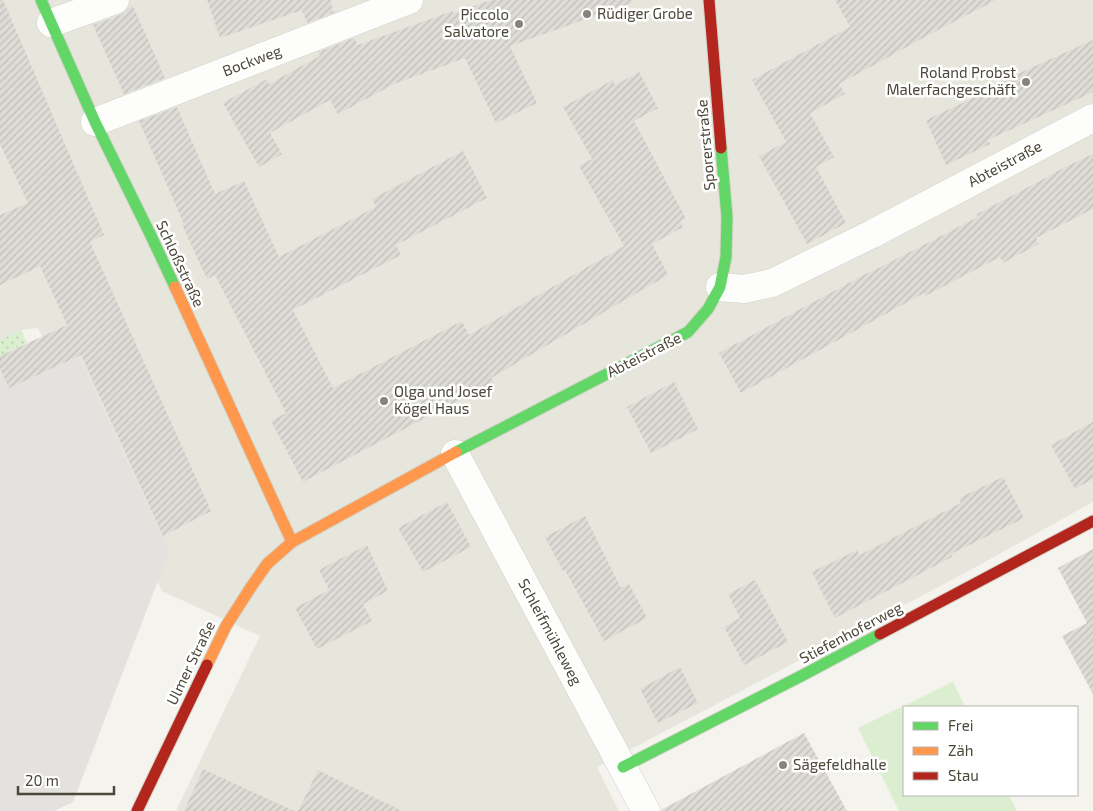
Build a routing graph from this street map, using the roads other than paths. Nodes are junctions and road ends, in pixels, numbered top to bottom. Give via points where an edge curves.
1 (115, 0) edge
2 (409, 0) edge
3 (709, 0) edge
4 (46, 12) edge
5 (1093, 118) edge
6 (95, 122) junction
7 (720, 286) junction
8 (455, 454) junction
9 (1093, 521) edge
10 (292, 542) junction
11 (622, 768) junction
12 (137, 811) edge
13 (646, 811) edge

1 - 4 street
2 - 6 street, Bockweg
3 - 7 main road, Sporerstraße via 727,217 726,257
4 - 6 main road, Schloßstraße
5 - 7 street, Abteistraße via 772,283 744,289
6 - 10 main road, Schloßstraße
7 - 8 main road, Abteistraße via 708,309 688,332
8 - 10 main road, Abteistraße
8 - 11 street, Schleifmühleweg
9 - 11 main road, Stiefenhoferweg
10 - 12 main road, Ulmer Straße via 267,564 226,626
11 - 13 street, Schleifmühleweg

